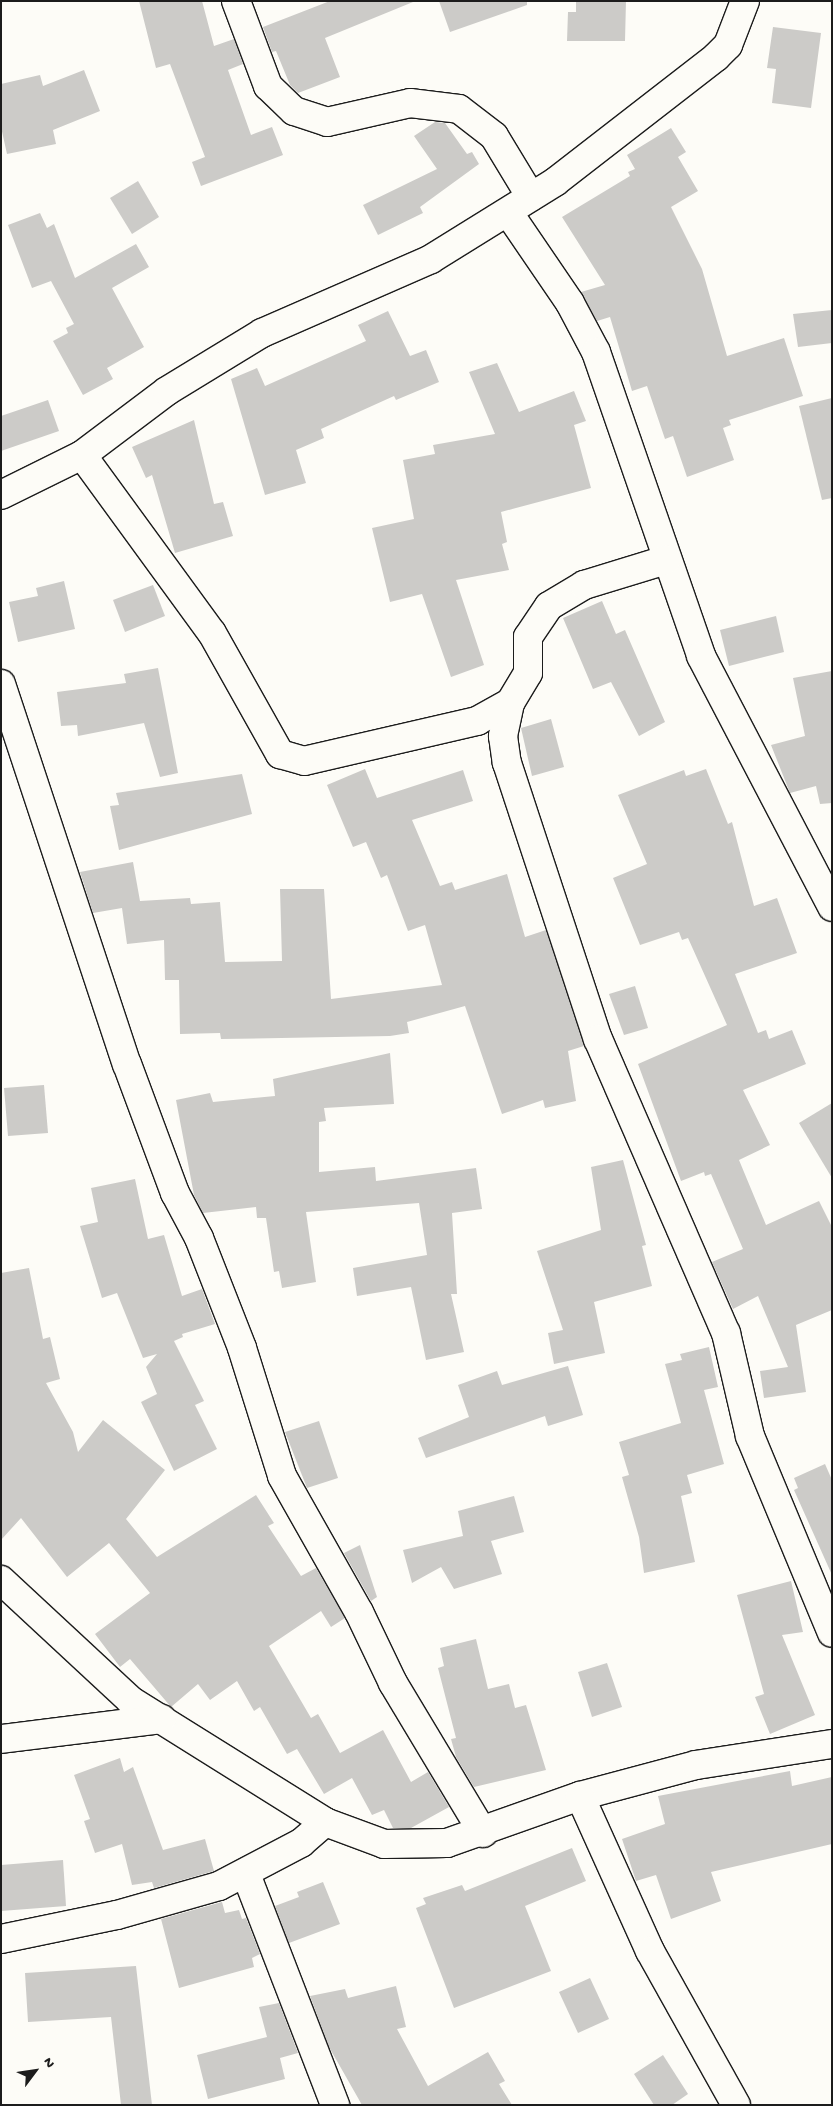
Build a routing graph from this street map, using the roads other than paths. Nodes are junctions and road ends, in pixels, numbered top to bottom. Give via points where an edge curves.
1 (236, 1) edge
2 (745, 1) edge
3 (531, 197) junction
4 (508, 212) junction
5 (82, 455) junction
6 (1, 495) edge
7 (666, 560) junction
8 (1, 684) edge
9 (510, 703) junction
10 (7, 717) edge
11 (832, 907) edge
12 (1, 1580) edge
13 (832, 1633) edge
14 (162, 1719) junction
15 (1, 1739) edge
16 (832, 1744) edge
17 (580, 1796) junction
18 (325, 1822) junction
19 (483, 1833) junction
20 (246, 1874) junction
21 (1, 1939) edge
22 (335, 2105) edge
23 (736, 2105) edge

1 - 3 street via 268,86 294,111 327,122 410,103 460,109 494,136
2 - 3 street via 728,45 716,57
3 - 4 street
4 - 5 street via 431,259 262,333 167,391
4 - 7 street via 570,303 596,352
5 - 6 street
5 - 9 street via 212,633 280,754 304,761 477,721
7 - 9 street via 584,585 549,606 528,637 528,673
7 - 11 street via 701,656
8 - 10 street
9 - 13 street via 503,736 506,763 598,1039 726,1333 750,1436
10 - 19 street via 175,1193 199,1238 242,1348 282,1476 360,1612 393,1683
12 - 14 street via 130,1700
14 - 15 street
14 - 18 street
16 - 17 street via 696,1765
17 - 19 street
17 - 23 street via 650,1951
18 - 19 street via 384,1844 446,1842
18 - 20 street via 300,1843
20 - 21 street via 117,1915
20 - 22 street

